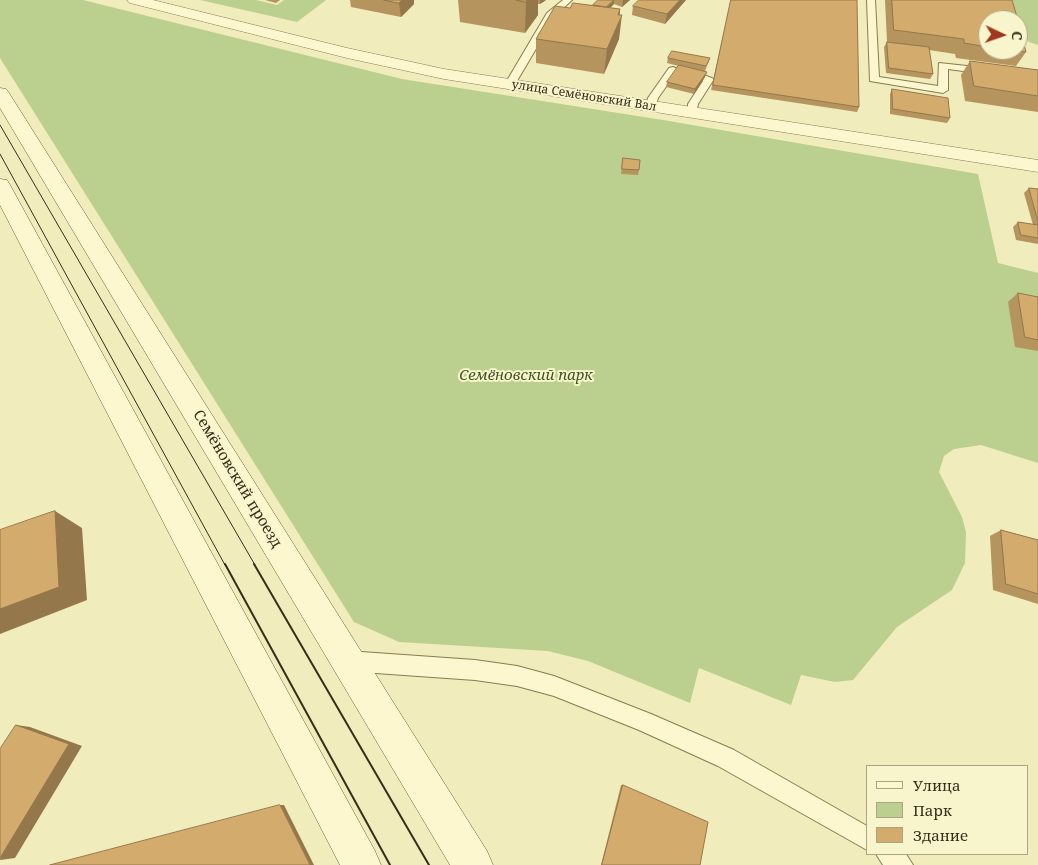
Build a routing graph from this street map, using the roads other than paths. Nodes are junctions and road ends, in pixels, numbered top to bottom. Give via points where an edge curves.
1 (135, 0) edge
2 (568, 0) edge
3 (872, 0) edge
4 (1000, 73) edge
5 (670, 79) edge
6 (510, 84) junction
7 (701, 87) edge
8 (0, 93) edge
9 (651, 106) junction
10 (692, 112) junction
11 (1038, 166) edge
12 (0, 185) edge
13 (347, 660) junction
14 (866, 838) edge
15 (889, 855) edge
16 (361, 865) edge
17 (473, 865) edge
18 (901, 865) edge

1 - 6 main road, улица Семёновский Вал via 385,61
2 - 6 lane via 552,12
3 - 4 lane via 874,79 943,90 943,65
5 - 9 lane via 653,98
6 - 9 main road, улица Семёновский Вал
7 - 10 lane
8 - 13 main road, Семёновский проезд
9 - 10 main road, улица Семёновский Вал
10 - 11 main road, улица Семёновский Вал
12 - 16 main road
13 - 14 lane via 475,670 554,686 726,758
13 - 17 main road, Семёновский проезд
15 - 18 lane

